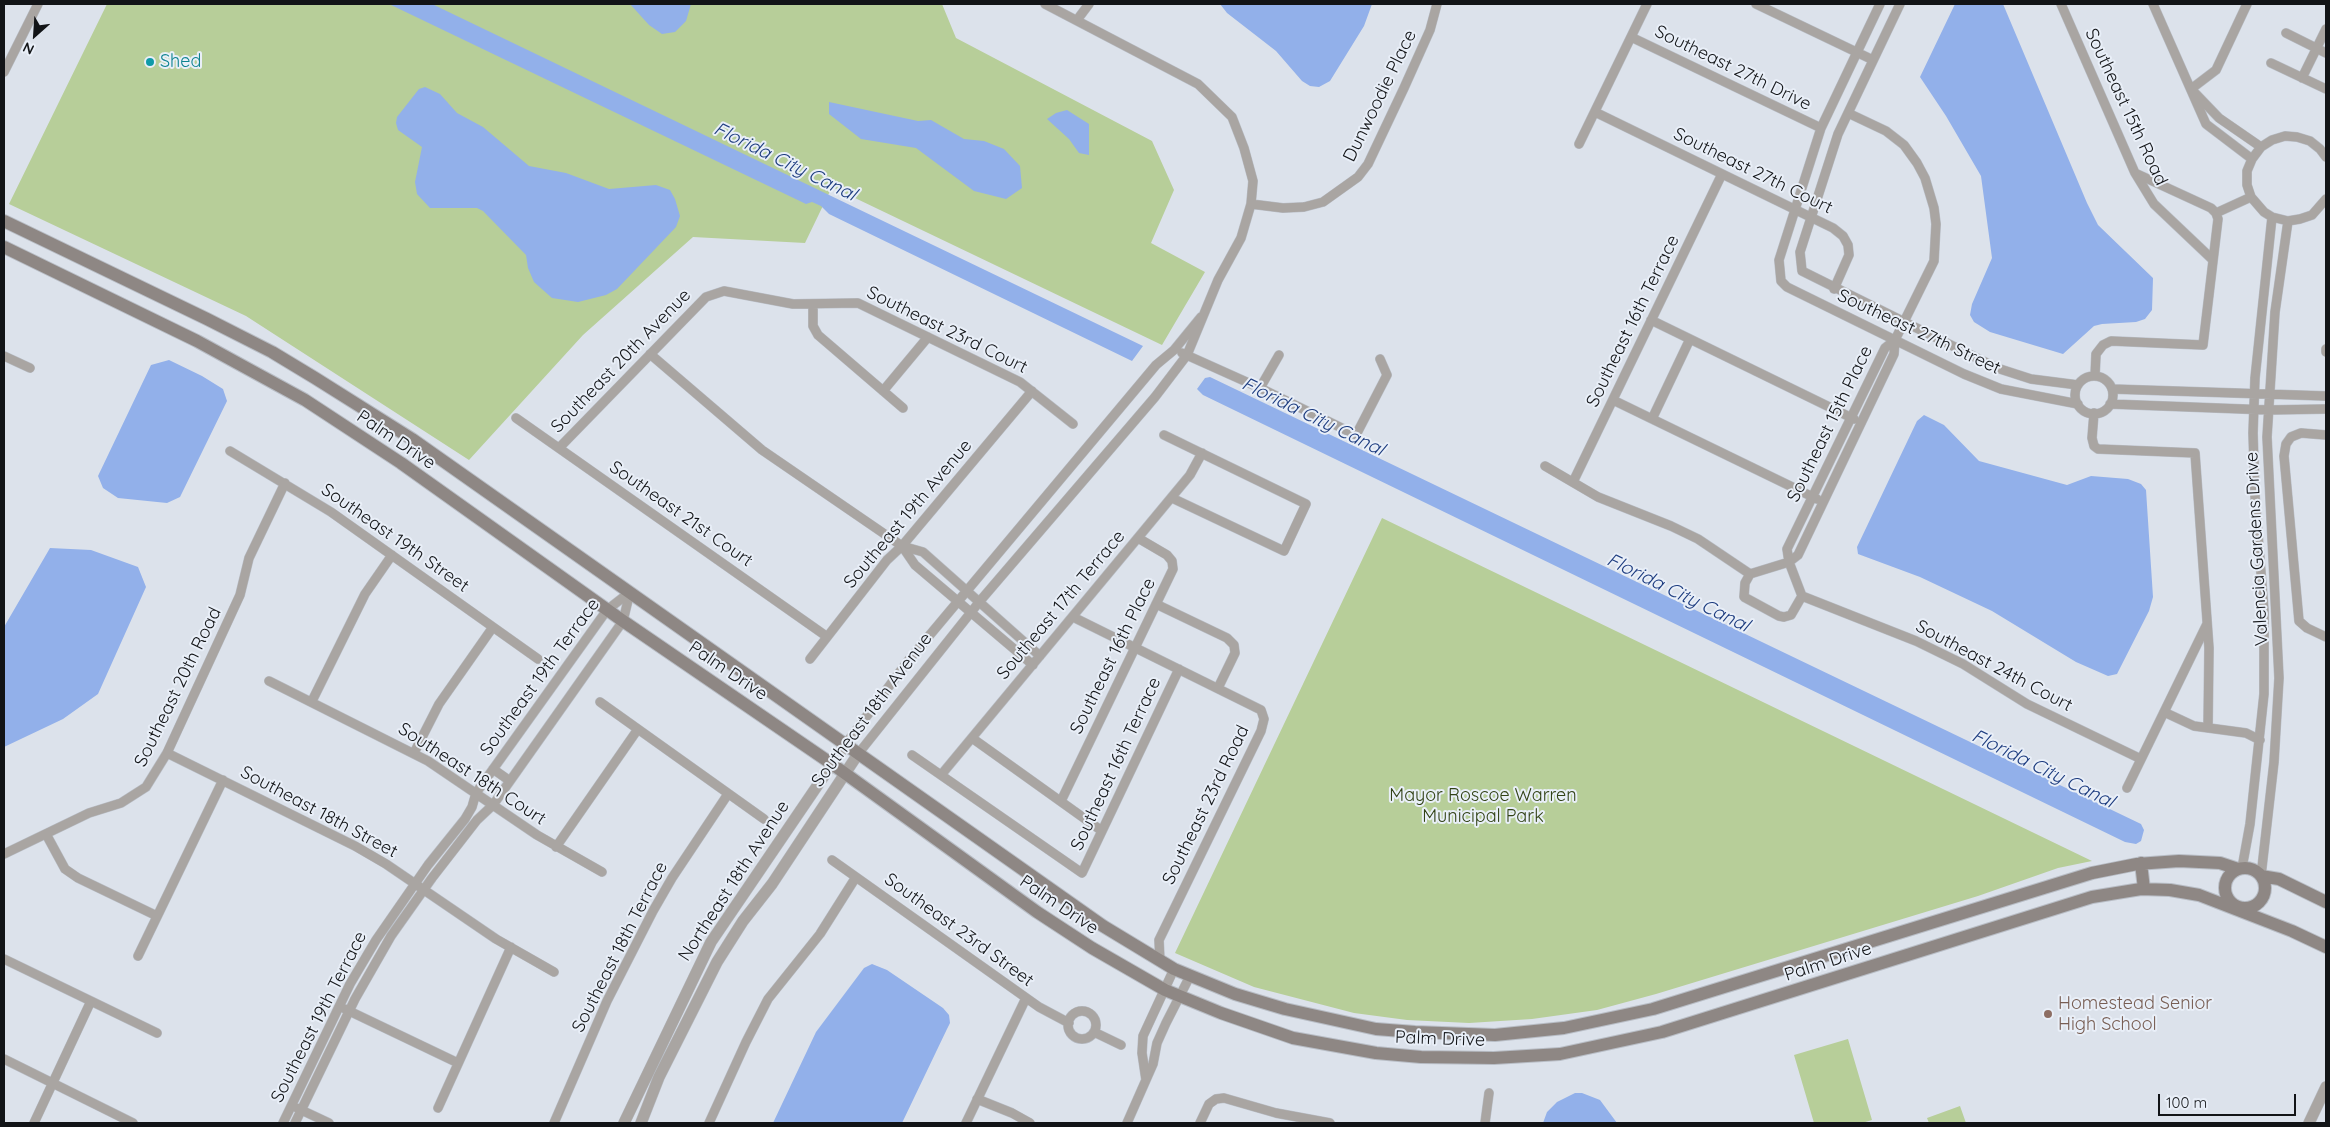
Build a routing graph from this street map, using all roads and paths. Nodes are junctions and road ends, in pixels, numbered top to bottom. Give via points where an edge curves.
1 (1045, 4) edge
2 (1090, 4) edge
3 (1437, 4) edge
4 (1647, 4) edge
5 (1756, 4) edge
6 (1880, 4) edge
7 (1900, 4) edge
8 (2061, 4) edge
9 (2153, 4) edge
10 (2247, 4) edge
11 (34, 5) edge
12 (1077, 20) junction
13 (2286, 33) dead end
14 (2325, 33) edge
15 (1631, 37) junction
16 (2317, 48) junction
17 (1857, 52) junction
18 (2326, 53) edge
19 (1873, 60) junction
20 (2271, 63) dead end
21 (4, 72) edge
22 (2302, 78) junction
23 (2191, 89) junction
24 (2326, 89) edge
25 (1595, 112) junction
26 (1848, 113) junction
27 (2219, 118) junction
28 (2206, 124) junction
29 (1821, 128) junction
30 (1579, 144) dead end
31 (2323, 146) edge
32 (2261, 147) junction
33 (2326, 157) edge
34 (2252, 159) junction
35 (2135, 173) junction
36 (1722, 174) junction
37 (2252, 197) junction
38 (2326, 199) edge
39 (1251, 204) junction
40 (1795, 210) junction
41 (2216, 213) junction
42 (1812, 217) junction
43 (2272, 217) junction
44 (4, 221) edge
45 (2288, 221) junction
46 (4, 247) edge
47 (2213, 260) junction
48 (1834, 289) junction
49 (706, 297) joint
50 (813, 304) junction
51 (1206, 310) junction
52 (1651, 320) junction
53 (1904, 323) junction
54 (928, 337) junction
55 (1690, 339) junction
56 (1896, 340) junction
57 (1174, 350) junction
58 (650, 354) junction
59 (1187, 355) junction
60 (1279, 355) dead end
61 (4, 356) edge
62 (1380, 359) dead end
63 (30, 368) dead end
64 (2095, 376) junction
65 (2078, 385) junction
66 (1260, 388) junction
67 (2112, 389) junction
68 (2133, 389) junction
69 (883, 390) junction
70 (1032, 392) junction
71 (2254, 392) junction
72 (2270, 392) junction
73 (2326, 396) edge
74 (1613, 400) junction
75 (2078, 404) junction
76 (2110, 404) junction
77 (2132, 405) junction
78 (903, 408) dead end
79 (2326, 409) edge
80 (2254, 410) junction
81 (2269, 410) junction
82 (2094, 413) junction
83 (516, 418) dead end
84 (1851, 418) junction
85 (1652, 419) junction
86 (1861, 423) junction
87 (1074, 424) dead end
88 (1164, 435) dead end
89 (2326, 435) edge
90 (559, 448) junction
91 (230, 451) dead end
92 (1202, 453) junction
93 (1545, 466) dead end
94 (1573, 482) junction
95 (285, 483) junction
96 (1813, 497) junction
97 (1172, 498) junction
98 (1824, 502) junction
99 (1138, 538) junction
100 (902, 546) junction
101 (392, 555) junction
102 (1789, 562) junction
103 (1750, 574) junction
104 (967, 590) junction
105 (630, 592) junction
106 (1802, 596) junction
107 (957, 601) junction
108 (980, 601) junction
109 (1156, 604) junction
110 (607, 610) junction
111 (970, 612) junction
112 (1073, 617) junction
113 (623, 622) junction
114 (2208, 623) junction
115 (493, 627) junction
116 (826, 636) junction
117 (2326, 638) edge
118 (1135, 648) junction
119 (1040, 656) junction
120 (538, 659) dead end
121 (810, 659) dead end
122 (1033, 665) junction
123 (1179, 669) junction
124 (269, 681) dead end
125 (1218, 688) junction
126 (312, 701) junction
127 (600, 702) dead end
128 (2164, 712) junction
129 (2208, 728) junction
130 (638, 729) junction
131 (972, 738) junction
132 (2260, 740) junction
133 (845, 745) junction
134 (414, 753) junction
135 (167, 754) junction
136 (858, 754) junction
137 (912, 755) dead end
138 (2142, 759) junction
139 (832, 764) junction
140 (492, 769) junction
141 (844, 774) junction
142 (941, 775) junction
143 (223, 780) junction
144 (510, 781) junction
145 (2127, 788) dead end
146 (476, 792) junction
147 (728, 794) junction
148 (1061, 801) junction
149 (493, 805) junction
150 (764, 819) dead end
151 (1102, 831) junction
152 (46, 834) junction
153 (556, 847) junction
154 (4, 854) edge
155 (832, 860) dead end
156 (2141, 864) junction
157 (2240, 868) junction
158 (602, 872) dead end
159 (2261, 876) junction
160 (856, 877) junction
161 (414, 883) junction
162 (423, 889) junction
163 (2144, 889) junction
164 (2326, 902) edge
165 (2238, 908) junction
166 (157, 916) junction
167 (1159, 940) junction
168 (511, 947) junction
169 (2326, 947) edge
170 (1142, 950) junction
171 (138, 956) dead end
172 (4, 959) edge
173 (1160, 961) junction
174 (1174, 969) junction
175 (554, 972) dead end
176 (1190, 976) junction
177 (1165, 990) junction
178 (1180, 996) junction
179 (1026, 998) junction
180 (91, 1002) junction
181 (339, 1006) junction
182 (349, 1011) junction
183 (1069, 1023) junction
184 (1094, 1032) junction
185 (157, 1033) dead end
186 (1121, 1045) dead end
187 (4, 1060) edge
188 (458, 1063) junction
189 (1146, 1080) junction
190 (53, 1083) junction
191 (2326, 1087) edge
192 (1489, 1093) dead end
193 (978, 1099) junction
194 (292, 1105) junction
195 (438, 1108) dead end
196 (301, 1110) junction
197 (34, 1123) edge
198 (133, 1123) edge
199 (283, 1123) edge
200 (295, 1123) edge
201 (329, 1123) edge
202 (554, 1123) edge
203 (624, 1123) edge
204 (641, 1123) edge
205 (710, 1123) edge
206 (966, 1123) edge
207 (1030, 1123) edge
208 (1127, 1123) edge
209 (1200, 1123) edge
210 (1330, 1123) edge
211 (1485, 1123) edge
212 (2309, 1123) edge

1 - 12 street, Southeast 18th Avenue
2 - 12 street
3 - 39 street, Dunwoodie Place via 1430,30 1404,88 1368,164 1358,176 1324,202 1290,208
4 - 15 street
5 - 17 street
6 - 17 street
7 - 19 street
8 - 35 street, Southeast 15th Road
9 - 23 street
10 - 23 street via 2216,70
11 - 21 street
12 - 39 street, Southeast 18th Avenue via 1198,84 1232,117 1253,181
13 - 16 street
14 - 16 street
15 - 25 street
15 - 29 street, Southeast 27th Drive
16 - 18 street
16 - 22 street
17 - 19 street
17 - 29 street
19 - 26 street
20 - 22 street
22 - 24 street
23 - 27 street
23 - 28 street
25 - 30 street
25 - 36 street, Southeast 27th Court
26 - 42 street via 1838,134
26 - 53 street via 1904,145 1925,178 1934,208 1934,260
27 - 28 street
27 - 32 street
28 - 34 street
29 - 40 street
31 - 32 street via 2284,136
31 - 33 street
32 - 34 street
34 - 37 street via 2248,171
35 - 41 street
35 - 47 street, Southeast 15th Road via 2154,204
36 - 40 street, Southeast 27th Court
36 - 52 street, Southeast 16th Terrace
37 - 41 street
37 - 43 street
38 - 45 street via 2312,215
39 - 51 street, Southeast 18th Avenue via 1241,238
40 - 42 street, Southeast 27th Court
40 - 56 street, Southeast 27th Street via 1779,260 1781,282
41 - 47 street
42 - 48 street, Southeast 27th Street via 1800,252 1802,271
42 - 48 street, Southeast 27th Court via 1833,228 1848,245 1848,255
43 - 45 street
43 - 71 street, Valencia Gardens Drive
44 - 105 main road, Palm Drive via 272,352 412,440
45 - 72 street, Valencia Gardens Drive via 2275,312
46 - 110 main road, Palm Drive via 197,341 305,400 401,463
47 - 64 street via 2203,345 2111,341 2096,354
48 - 53 street, Southeast 27th Street
49 - 50 street, Southeast 23rd Court via 724,291 793,304
49 - 58 street, Southeast 20th Avenue
50 - 54 street, Southeast 23rd Court via 858,303
50 - 69 street via 813,326 818,335
51 - 57 street, Southeast 18th Avenue
51 - 59 street, Southeast 18th Avenue
52 - 55 street
52 - 74 street, Southeast 16th Terrace
53 - 56 street
53 - 65 street, Southeast 27th Street via 1997,368 2031,378
54 - 69 street
54 - 70 street, Southeast 23rd Court via 1020,382
55 - 84 street
55 - 85 street
56 - 75 street, Southeast 27th Street via 2000,388 2036,398
56 - 84 street, Southeast 15th Place via 1885,348
56 - 86 street, Southeast 15th Place via 1894,354
57 - 59 street
57 - 104 street, Southeast 18th Avenue via 1156,365
58 - 90 street, Southeast 20th Avenue
58 - 100 street via 762,450
59 - 66 street
59 - 108 street, Southeast 18th Avenue via 1155,397
60 - 66 street
61 - 63 street
62 - 66 street via 1387,375 1356,435
64 - 65 street via 2085,378
64 - 67 street via 2105,380
65 - 75 street via 2075,395
67 - 68 street
67 - 76 street
68 - 71 street
68 - 77 street
69 - 78 street
70 - 87 street, Southeast 23rd Court
70 - 100 street, Southeast 19th Avenue
71 - 72 street
71 - 80 street, Valencia Gardens Drive
72 - 73 street
72 - 81 street, Valencia Gardens Drive
74 - 85 street
74 - 94 street, Southeast 16th Terrace
75 - 82 street
76 - 77 street
76 - 82 street via 2104,411
77 - 80 street
79 - 81 street
80 - 81 street
80 - 132 street, Valencia Gardens Drive via 2255,496 2264,612
81 - 159 street, Valencia Gardens Drive via 2267,437 2279,686
82 - 114 street via 2092,438 2098,449 2195,453
83 - 90 street, Southeast 21st Court
84 - 86 street
84 - 96 street, Southeast 15th Place
85 - 96 street
86 - 98 street, Southeast 15th Place
88 - 92 street
89 - 117 street via 2302,433 2292,437 2286,444 2284,456 2299,621
90 - 116 street, Southeast 21st Court
91 - 95 street, Southeast 19th Street
92 - 97 street, Southeast 17th Terrace
92 - 97 street via 1306,504 1284,551
93 - 94 street
94 - 103 street via 1598,497 1698,539
95 - 101 street, Southeast 19th Street
95 - 135 street, Southeast 20th Road via 250,558 240,595
96 - 98 street
96 - 102 street, Southeast 15th Place via 1787,549
97 - 99 street, Southeast 17th Terrace
98 - 102 street, Southeast 15th Place via 1798,555
99 - 109 street, Southeast 16th Place via 1172,560 1173,569
99 - 112 street, Southeast 17th Terrace
100 - 104 street via 923,552
100 - 107 street via 915,565
100 - 116 street, Southeast 19th Avenue
101 - 115 street, Southeast 19th Street
101 - 126 street via 365,594
102 - 103 street
102 - 106 street
103 - 106 street via 1745,583 1744,597 1779,616 1790,615
104 - 107 street, Southeast 18th Avenue
104 - 108 street
105 - 110 street, Southeast 19th Terrace
105 - 113 street, Southeast 19th Terrace
105 - 133 main road, Palm Drive
106 - 138 street, Southeast 24th Court via 1916,641 1963,664 2027,704
107 - 111 street
107 - 133 street, Southeast 18th Avenue
108 - 111 street, Southeast 18th Avenue
108 - 119 street
109 - 118 street, Southeast 16th Place
109 - 125 street via 1228,638 1234,645 1235,653
110 - 113 main road, Palm Drive
110 - 140 street, Southeast 19th Terrace
111 - 122 street
111 - 136 street, Southeast 18th Avenue
112 - 118 street, Southeast 23rd Road
112 - 119 street, Southeast 17th Terrace
113 - 139 main road, Palm Drive
113 - 144 street, Southeast 19th Terrace
114 - 128 street
114 - 129 street
115 - 120 street, Southeast 19th Street
115 - 134 street via 439,704
116 - 121 street, Southeast 19th Avenue
118 - 123 street, Southeast 23rd Road
118 - 148 street, Southeast 16th Place
119 - 122 street, Southeast 17th Terrace
122 - 131 street, Southeast 17th Terrace
123 - 125 street, Southeast 23rd Road
123 - 151 street, Southeast 16th Terrace
124 - 126 street, Southeast 18th Court
125 - 167 street, Southeast 23rd Road via 1261,710 1264,719
126 - 134 street, Southeast 18th Court
127 - 130 street
128 - 129 street via 2194,726
128 - 138 street
129 - 132 street via 2241,732
130 - 147 street
130 - 153 street
131 - 142 street, Southeast 17th Terrace
131 - 148 street
132 - 157 street, Valencia Gardens Drive via 2250,824
133 - 136 main road, Palm Drive
133 - 139 street, Northeast 18th Avenue
134 - 146 street, Southeast 18th Court
135 - 143 street, Southeast 18th Street
135 - 152 street, Southeast 20th Road via 146,787 135,796
136 - 141 street, Southeast 18th Avenue
136 - 170 main road, Palm Drive via 1050,890
137 - 142 street
138 - 145 street
139 - 141 main road, Palm Drive
139 - 203 street, Northeast 18th Avenue via 711,942
140 - 144 street
140 - 146 street, Southeast 19th Terrace
141 - 177 main road, Palm Drive via 1037,912
141 - 204 street, Southeast 18th Avenue via 716,962 659,1077
142 - 151 street, Southeast 16th Terrace via 1082,873
143 - 161 street, Southeast 18th Street via 322,828
143 - 166 street
144 - 149 street, Southeast 19th Terrace
146 - 149 street, Southeast 18th Court
146 - 161 street, Southeast 19th Terrace via 464,819
147 - 150 street
147 - 202 street, Southeast 18th Terrace via 653,910 607,1001
148 - 151 street
149 - 153 street, Southeast 18th Court
149 - 162 street, Southeast 19th Terrace
152 - 154 street, Southeast 20th Road
152 - 166 street via 65,869
153 - 158 street, Southeast 18th Court
155 - 160 street, Southeast 23rd Street
156 - 157 main road, Palm Drive via 2179,861 2220,863
156 - 163 main road
156 - 176 main road, Palm Drive via 2092,873 1653,1009 1564,1028 1495,1034 1376,1029 1285,1009
157 - 159 main road via 2252,869
157 - 165 main road via 2227,878 2224,888 2230,902
159 - 164 main road via 2279,879
159 - 165 main road via 2265,885 2261,900 2249,908
160 - 179 street, Southeast 23rd Street
160 - 205 street via 820,934 768,1000
161 - 162 street, Southeast 18th Street
161 - 181 street, Southeast 19th Terrace via 376,940
162 - 168 street, Southeast 18th Street
162 - 182 street, Southeast 19th Terrace via 390,936
163 - 165 main road, Palm Drive via 2187,892
163 - 178 main road, Palm Drive via 2092,897 1662,1032 1560,1054 1494,1058 1376,1053 1293,1038 1221,1014
165 - 169 main road, Palm Drive
166 - 171 street
167 - 170 street
167 - 173 street, Southeast 23rd Road
168 - 175 street, Southeast 18th Street
168 - 188 street
170 - 173 main road, Palm Drive
172 - 180 street
173 - 174 main road, Palm Drive
174 - 176 main road, Palm Drive
174 - 177 street
176 - 178 street
177 - 178 main road, Palm Drive
177 - 189 street via 1143,1036
178 - 189 street via 1157,1043
179 - 183 street, Southeast 23rd Street
179 - 193 street
180 - 185 street
180 - 190 street
181 - 182 street
181 - 194 street, Southeast 19th Terrace
182 - 188 street
182 - 196 street, Southeast 19th Terrace
183 - 184 street via 1070,1032 1076,1038 1084,1039
183 - 184 street via 1073,1015 1086,1012 1096,1022
184 - 186 street
187 - 190 street
188 - 195 street
189 - 208 street
190 - 197 street
190 - 198 street
191 - 212 street
192 - 211 street
193 - 206 street
193 - 207 street
194 - 196 street
194 - 199 street, Southeast 19th Terrace
196 - 200 street, Southeast 19th Terrace
196 - 201 street
209 - 210 street via 1209,1104 1224,1098 1276,1113

